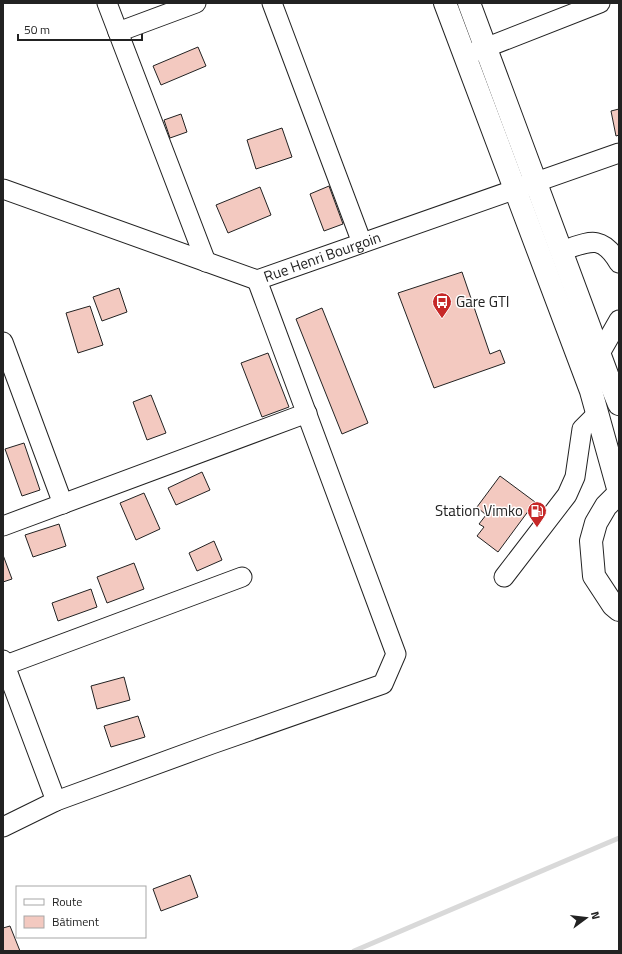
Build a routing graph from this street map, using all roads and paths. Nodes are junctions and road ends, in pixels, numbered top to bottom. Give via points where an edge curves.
1 (107, 3) edge
2 (196, 3) edge
3 (272, 3) edge
4 (445, 3) edge
5 (469, 3) edge
6 (600, 3) edge
7 (118, 32) junction
8 (486, 48) junction
9 (465, 56) junction
10 (619, 153) edge
11 (536, 182) junction
12 (3, 189) edge
13 (514, 190) junction
14 (362, 243) junction
15 (561, 251) junction
16 (206, 262) junction
17 (619, 263) edge
18 (257, 280) junction
19 (619, 320) edge
20 (3, 342) edge
21 (599, 355) junction
22 (619, 404) edge
23 (307, 414) junction
24 (597, 414) junction
25 (619, 493) edge
26 (64, 504) junction
27 (3, 526) edge
28 (504, 576) dead end
29 (242, 577) dead end
30 (619, 610) edge
31 (4, 664) edge
32 (56, 801) junction
33 (3, 827) edge

1 - 7 street
2 - 7 street
3 - 14 street
4 - 9 main road
5 - 8 main road
6 - 8 street
7 - 16 street
8 - 9 street
8 - 11 main road
9 - 13 main road
10 - 11 street, Rue Henri Bourgoin
11 - 13 street, Rue Henri Bourgoin
11 - 15 main road
12 - 16 street, Rue Henri Bourgoin
13 - 14 street, Rue Henri Bourgoin
13 - 24 main road via 591,391
14 - 18 street, Rue Henri Bourgoin
15 - 17 street via 597,242 605,246
15 - 21 main road
16 - 18 street, Rue Henri Bourgoin
18 - 23 street
19 - 21 street
20 - 26 street
21 - 22 main road
23 - 26 street
23 - 32 street via 396,654 383,684
24 - 25 main road
24 - 28 street via 582,429 575,477 567,495
25 - 30 main road via 602,512 591,541 594,576 612,605
26 - 27 street
29 - 31 street
31 - 32 street
32 - 33 street

